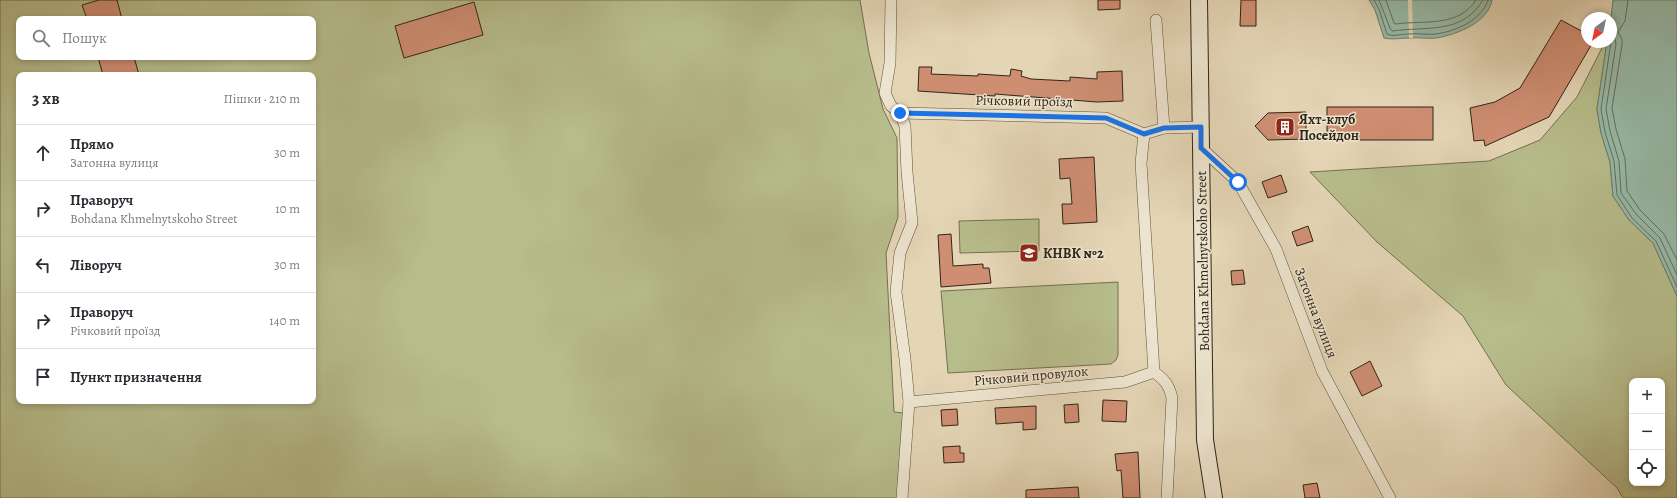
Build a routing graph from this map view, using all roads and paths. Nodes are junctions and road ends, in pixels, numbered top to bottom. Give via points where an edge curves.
1 (891, 0) edge
2 (1199, 0) edge
3 (1156, 20) dead end
4 (900, 113) junction
5 (1201, 127) junction
6 (1164, 128) junction
7 (1144, 134) junction
8 (1201, 148) junction
9 (1154, 372) junction
10 (909, 402) junction
11 (1212, 496) edge
12 (902, 498) edge
13 (1166, 498) edge
14 (1390, 498) edge

1 - 4 street via 890,63 885,93 891,106
2 - 5 main road, Bohdana Khmelnytskoho Street
3 - 6 street
4 - 7 street, Річковий проїзд via 1106,118
4 - 10 street via 905,126 912,223 900,253 896,292
5 - 6 street
5 - 8 main road, Bohdana Khmelnytskoho Street
6 - 7 street
7 - 9 street via 1141,163
8 - 11 main road, Bohdana Khmelnytskoho Street via 1205,440
8 - 14 street, Затонна вулиця via 1238,182 1276,249 1322,371
9 - 10 street, Річковий провулок via 1124,382
9 - 13 street via 1164,379 1170,388 1172,398
10 - 12 street

